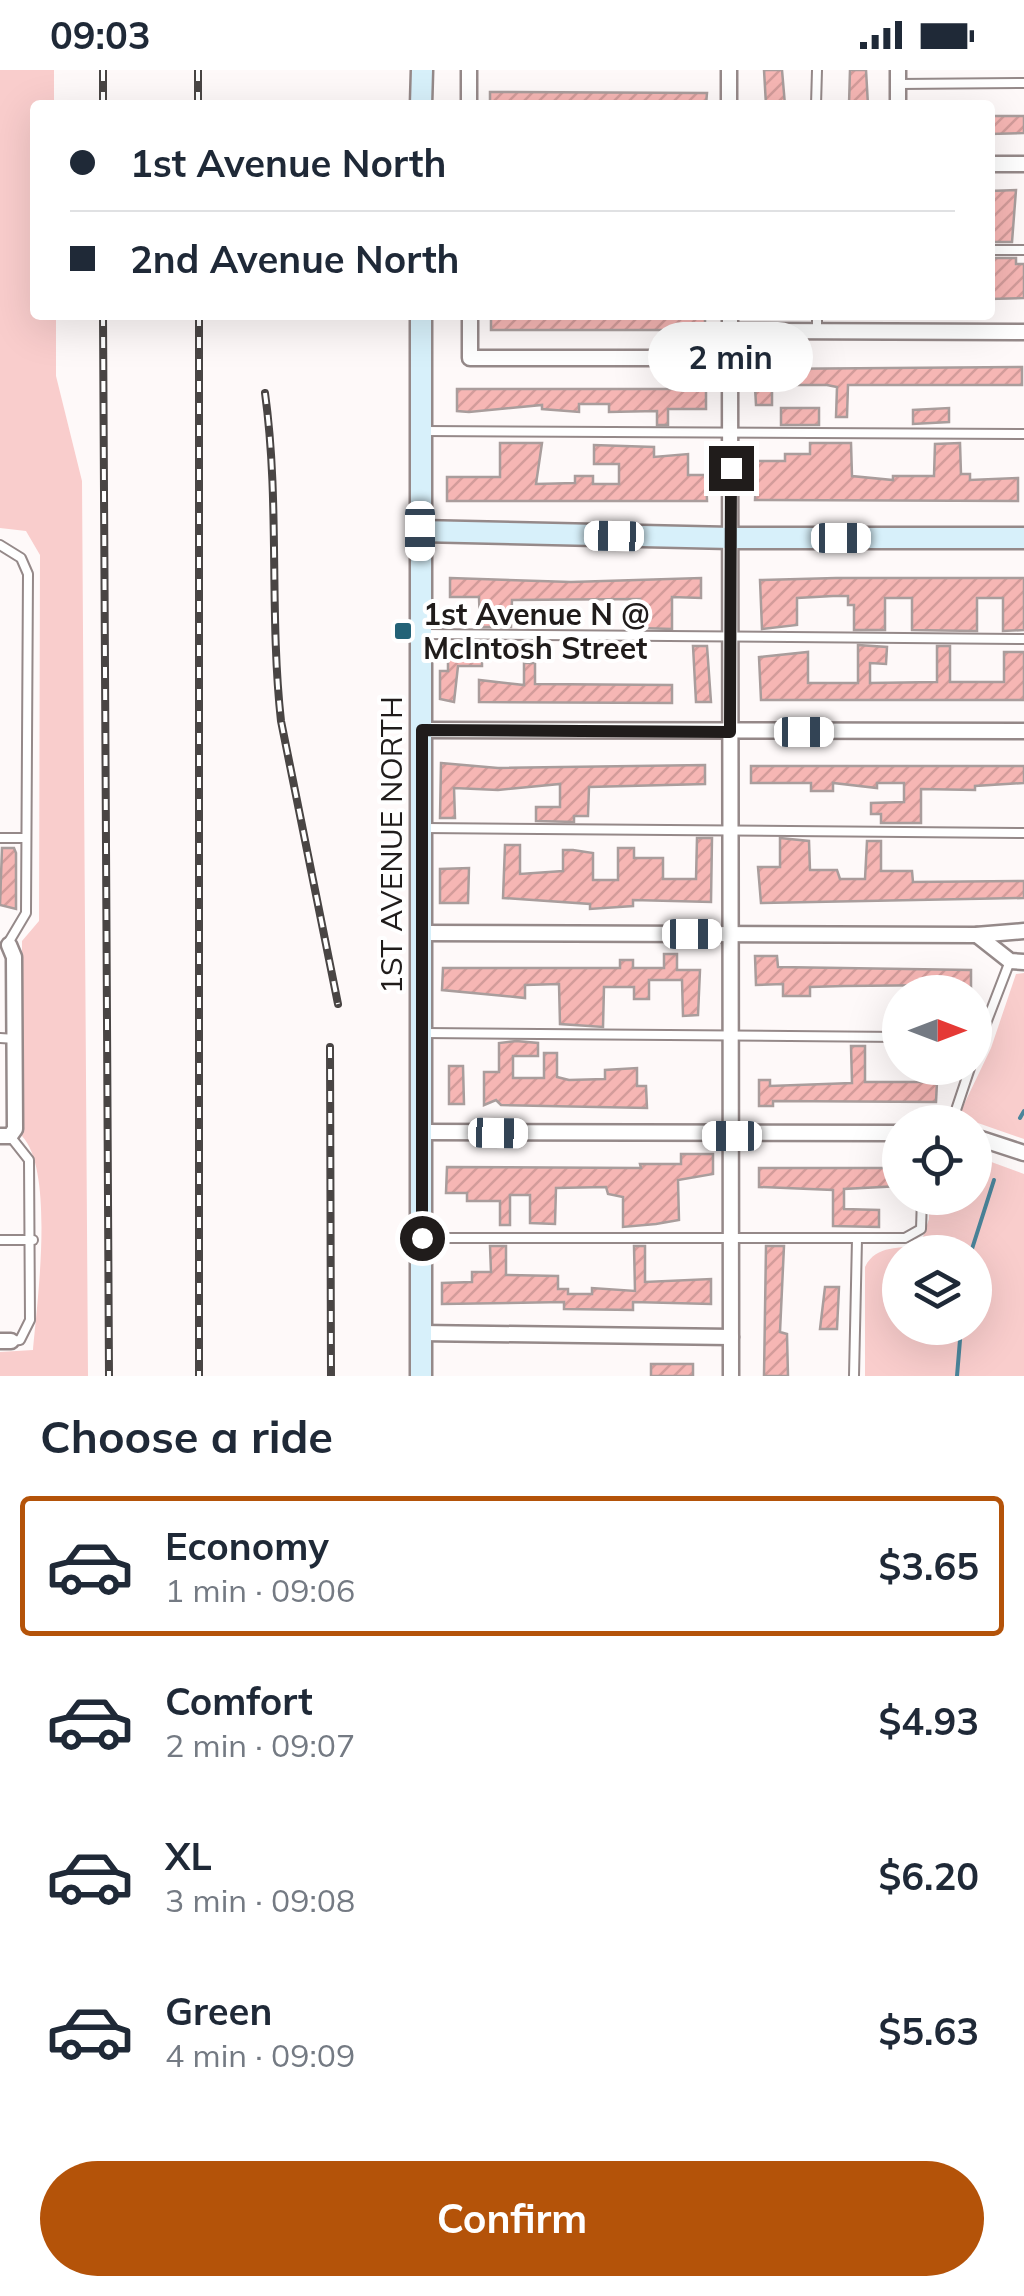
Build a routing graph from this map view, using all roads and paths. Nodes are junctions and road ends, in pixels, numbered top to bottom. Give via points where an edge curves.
1 (422, 70) edge
2 (469, 70) edge
3 (730, 70) edge
4 (816, 70) edge
5 (898, 77) edge
6 (1024, 83) edge
7 (422, 100) edge
8 (469, 100) edge
9 (729, 100) edge
10 (816, 100) edge
11 (995, 164) edge
12 (1024, 164) edge
13 (995, 250) edge
14 (1024, 250) edge
15 (421, 320) edge
16 (470, 320) edge
17 (730, 320) edge
18 (817, 320) edge
19 (730, 331) junction
20 (817, 332) junction
21 (1024, 332) edge
22 (730, 358) junction
23 (420, 431) junction
24 (731, 433) junction
25 (1024, 434) edge
26 (420, 531) junction
27 (731, 538) junction
28 (1024, 538) edge
29 (0, 545) edge
30 (420, 634) junction
31 (731, 638) junction
32 (1024, 639) edge
33 (422, 730) junction
34 (730, 732) junction
35 (1024, 732) edge
36 (421, 828) junction
37 (732, 833) junction
38 (1024, 833) edge
39 (0, 838) edge
40 (26, 838) junction
41 (1024, 930) edge
42 (421, 933) junction
43 (731, 934) junction
44 (976, 935) junction
45 (4, 945) edge
46 (1017, 961) edge
47 (992, 1010) edge
48 (420, 1033) junction
49 (882, 1037) edge
50 (8, 1038) edge
51 (732, 1038) junction
52 (420, 1132) junction
53 (882, 1134) edge
54 (5, 1136) edge
55 (732, 1136) junction
56 (992, 1143) edge
57 (1024, 1153) edge
58 (921, 1215) edge
59 (422, 1238) junction
60 (732, 1239) junction
61 (857, 1239) junction
62 (0, 1240) edge
63 (33, 1240) junction
64 (420, 1333) junction
65 (732, 1337) junction
66 (5, 1341) edge
67 (420, 1376) edge
68 (731, 1376) edge
69 (854, 1376) edge

1 - 7 main road
2 - 8 street
3 - 9 street
4 - 10 lane
5 - 6 lane
11 - 12 street
13 - 14 lane
15 - 23 main road, 1ST AVENUE NORTH
16 - 22 street via 470,358
17 - 19 street
18 - 20 lane
19 - 20 street
19 - 22 street
20 - 21 street
22 - 24 street
23 - 24 lane
23 - 26 main road, 1ST AVENUE NORTH
24 - 25 lane
24 - 27 street
26 - 27 main road
26 - 30 main road, 1ST AVENUE NORTH
27 - 28 main road
27 - 31 street
29 - 40 lane via 21,558 28,574
30 - 31 lane
30 - 33 main road, 1ST AVENUE NORTH
31 - 32 lane
31 - 34 street
33 - 34 street
33 - 36 main road, 1ST AVENUE NORTH
34 - 35 street
34 - 37 street
36 - 37 lane
36 - 42 main road, 1ST AVENUE NORTH
37 - 38 lane
37 - 43 street
39 - 40 lane
40 - 45 lane via 26,913
41 - 44 street
42 - 43 street
42 - 48 main road, 1ST AVENUE NORTH
43 - 44 street
43 - 51 street
44 - 46 street
45 - 50 street via 14,957
46 - 47 lane
48 - 51 lane
48 - 52 main road, 1ST AVENUE NORTH
49 - 51 lane
50 - 54 street via 15,1128
51 - 55 street
52 - 55 street
52 - 59 main road, 1ST AVENUE NORTH
53 - 55 street
54 - 63 lane via 29,1160
55 - 60 street
56 - 57 street
58 - 61 lane via 921,1230 905,1238
59 - 60 lane
59 - 64 main road, 1ST AVENUE NORTH
60 - 61 lane
60 - 65 street
61 - 69 lane
62 - 63 lane
63 - 66 lane via 30,1320 20,1340
64 - 65 street
64 - 67 main road, 1ST AVENUE NORTH
65 - 68 street

